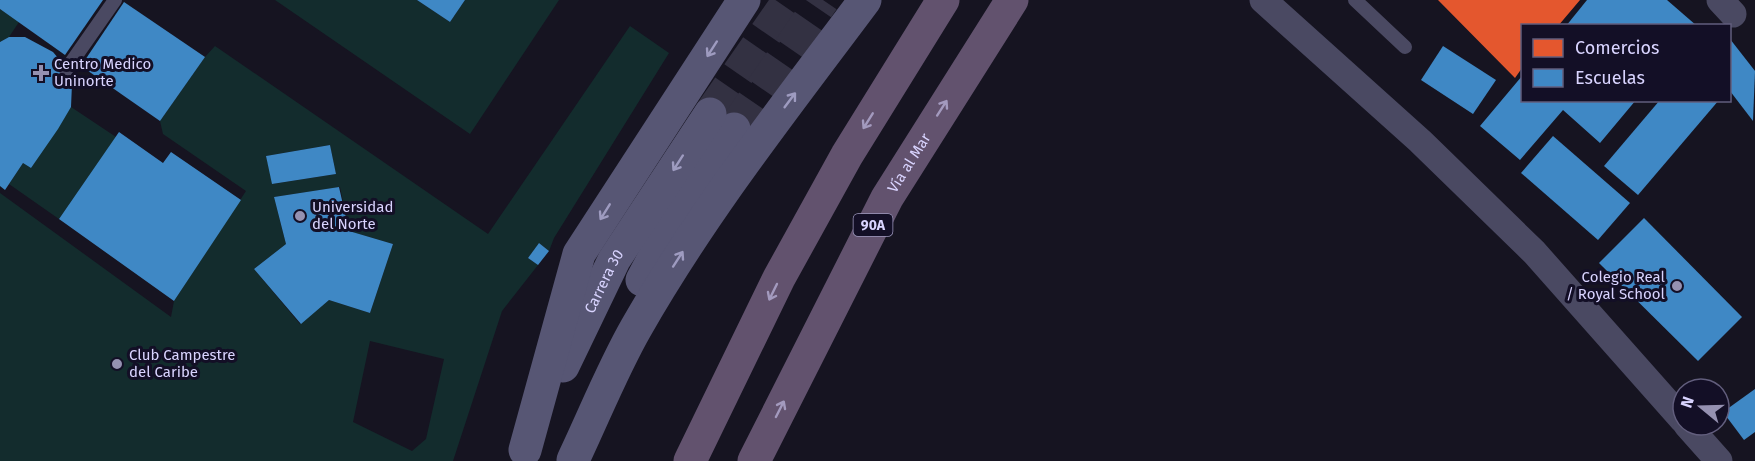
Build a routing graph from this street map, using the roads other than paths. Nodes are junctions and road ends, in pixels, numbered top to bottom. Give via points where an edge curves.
1 (115, 0) edge
2 (744, 0) edge
3 (865, 0) edge
4 (943, 0) edge
5 (1012, 0) edge
6 (1263, 0) edge
7 (1355, 0) edge
8 (1405, 47) dead end
9 (66, 70) dead end
10 (1671, 406) edge
11 (1698, 437) edge
12 (524, 455) edge
13 (573, 460) edge
14 (690, 461) edge
15 (754, 461) edge
16 (1719, 461) edge

1 - 9 lane
2 -> 12 main road via 579,254
13 -> 3 main road via 634,330 678,258 743,163
4 -> 14 highway via 847,155 785,268
15 -> 5 highway, Vía al Mar / 90A via 887,198
6 - 10 street via 1420,141 1534,252
7 - 8 lane
11 - 16 street
13 -> 12 main road, Carrera 30 via 612,345 722,122 614,260

